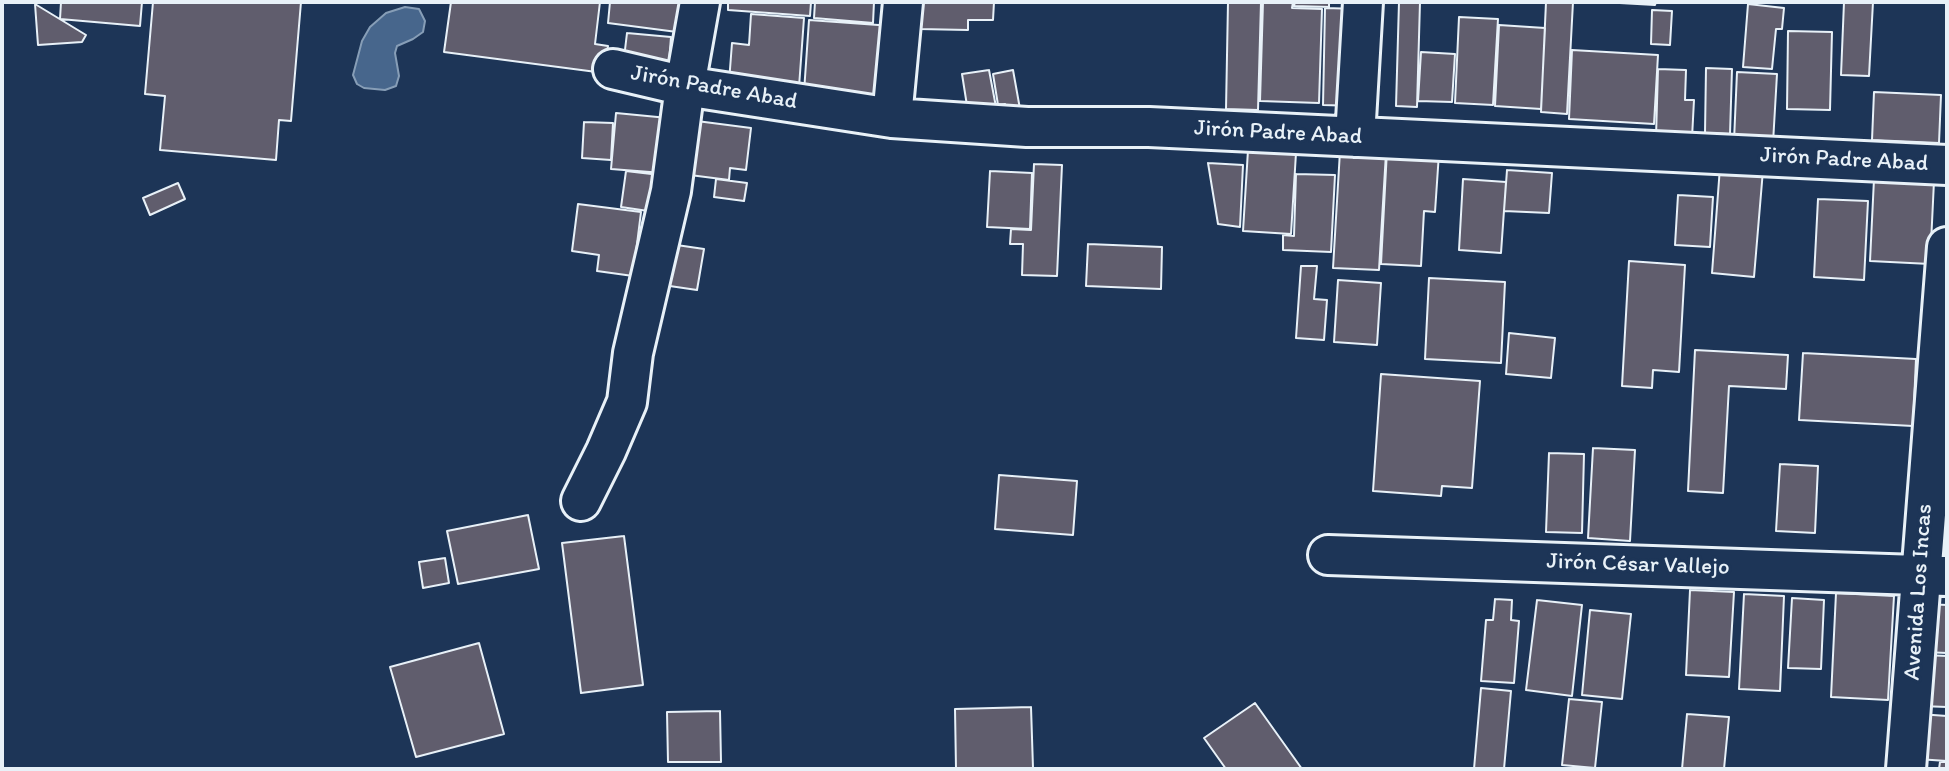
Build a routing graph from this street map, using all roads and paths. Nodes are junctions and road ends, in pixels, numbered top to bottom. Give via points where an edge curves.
1 (700, 2) edge
2 (903, 2) edge
3 (1363, 2) edge
4 (612, 69) dead end
5 (685, 86) junction
6 (892, 118) junction
7 (1355, 137) junction
8 (1947, 165) edge
9 (1947, 247) edge
10 (581, 501) dead end
11 (1328, 555) dead end
12 (1934, 575) edge
13 (1906, 769) edge

1 - 5 street
2 - 6 street
3 - 7 street
4 - 5 street, Jirón Padre Abad
5 - 6 street, Jirón Padre Abad
5 - 10 street via 671,191 633,353 627,402
6 - 7 street, Jirón Padre Abad
7 - 8 street, Jirón Padre Abad
9 - 12 street, Avenida Los Incas
11 - 12 street, Jirón César Vallejo
12 - 13 street, Avenida Los Incas

